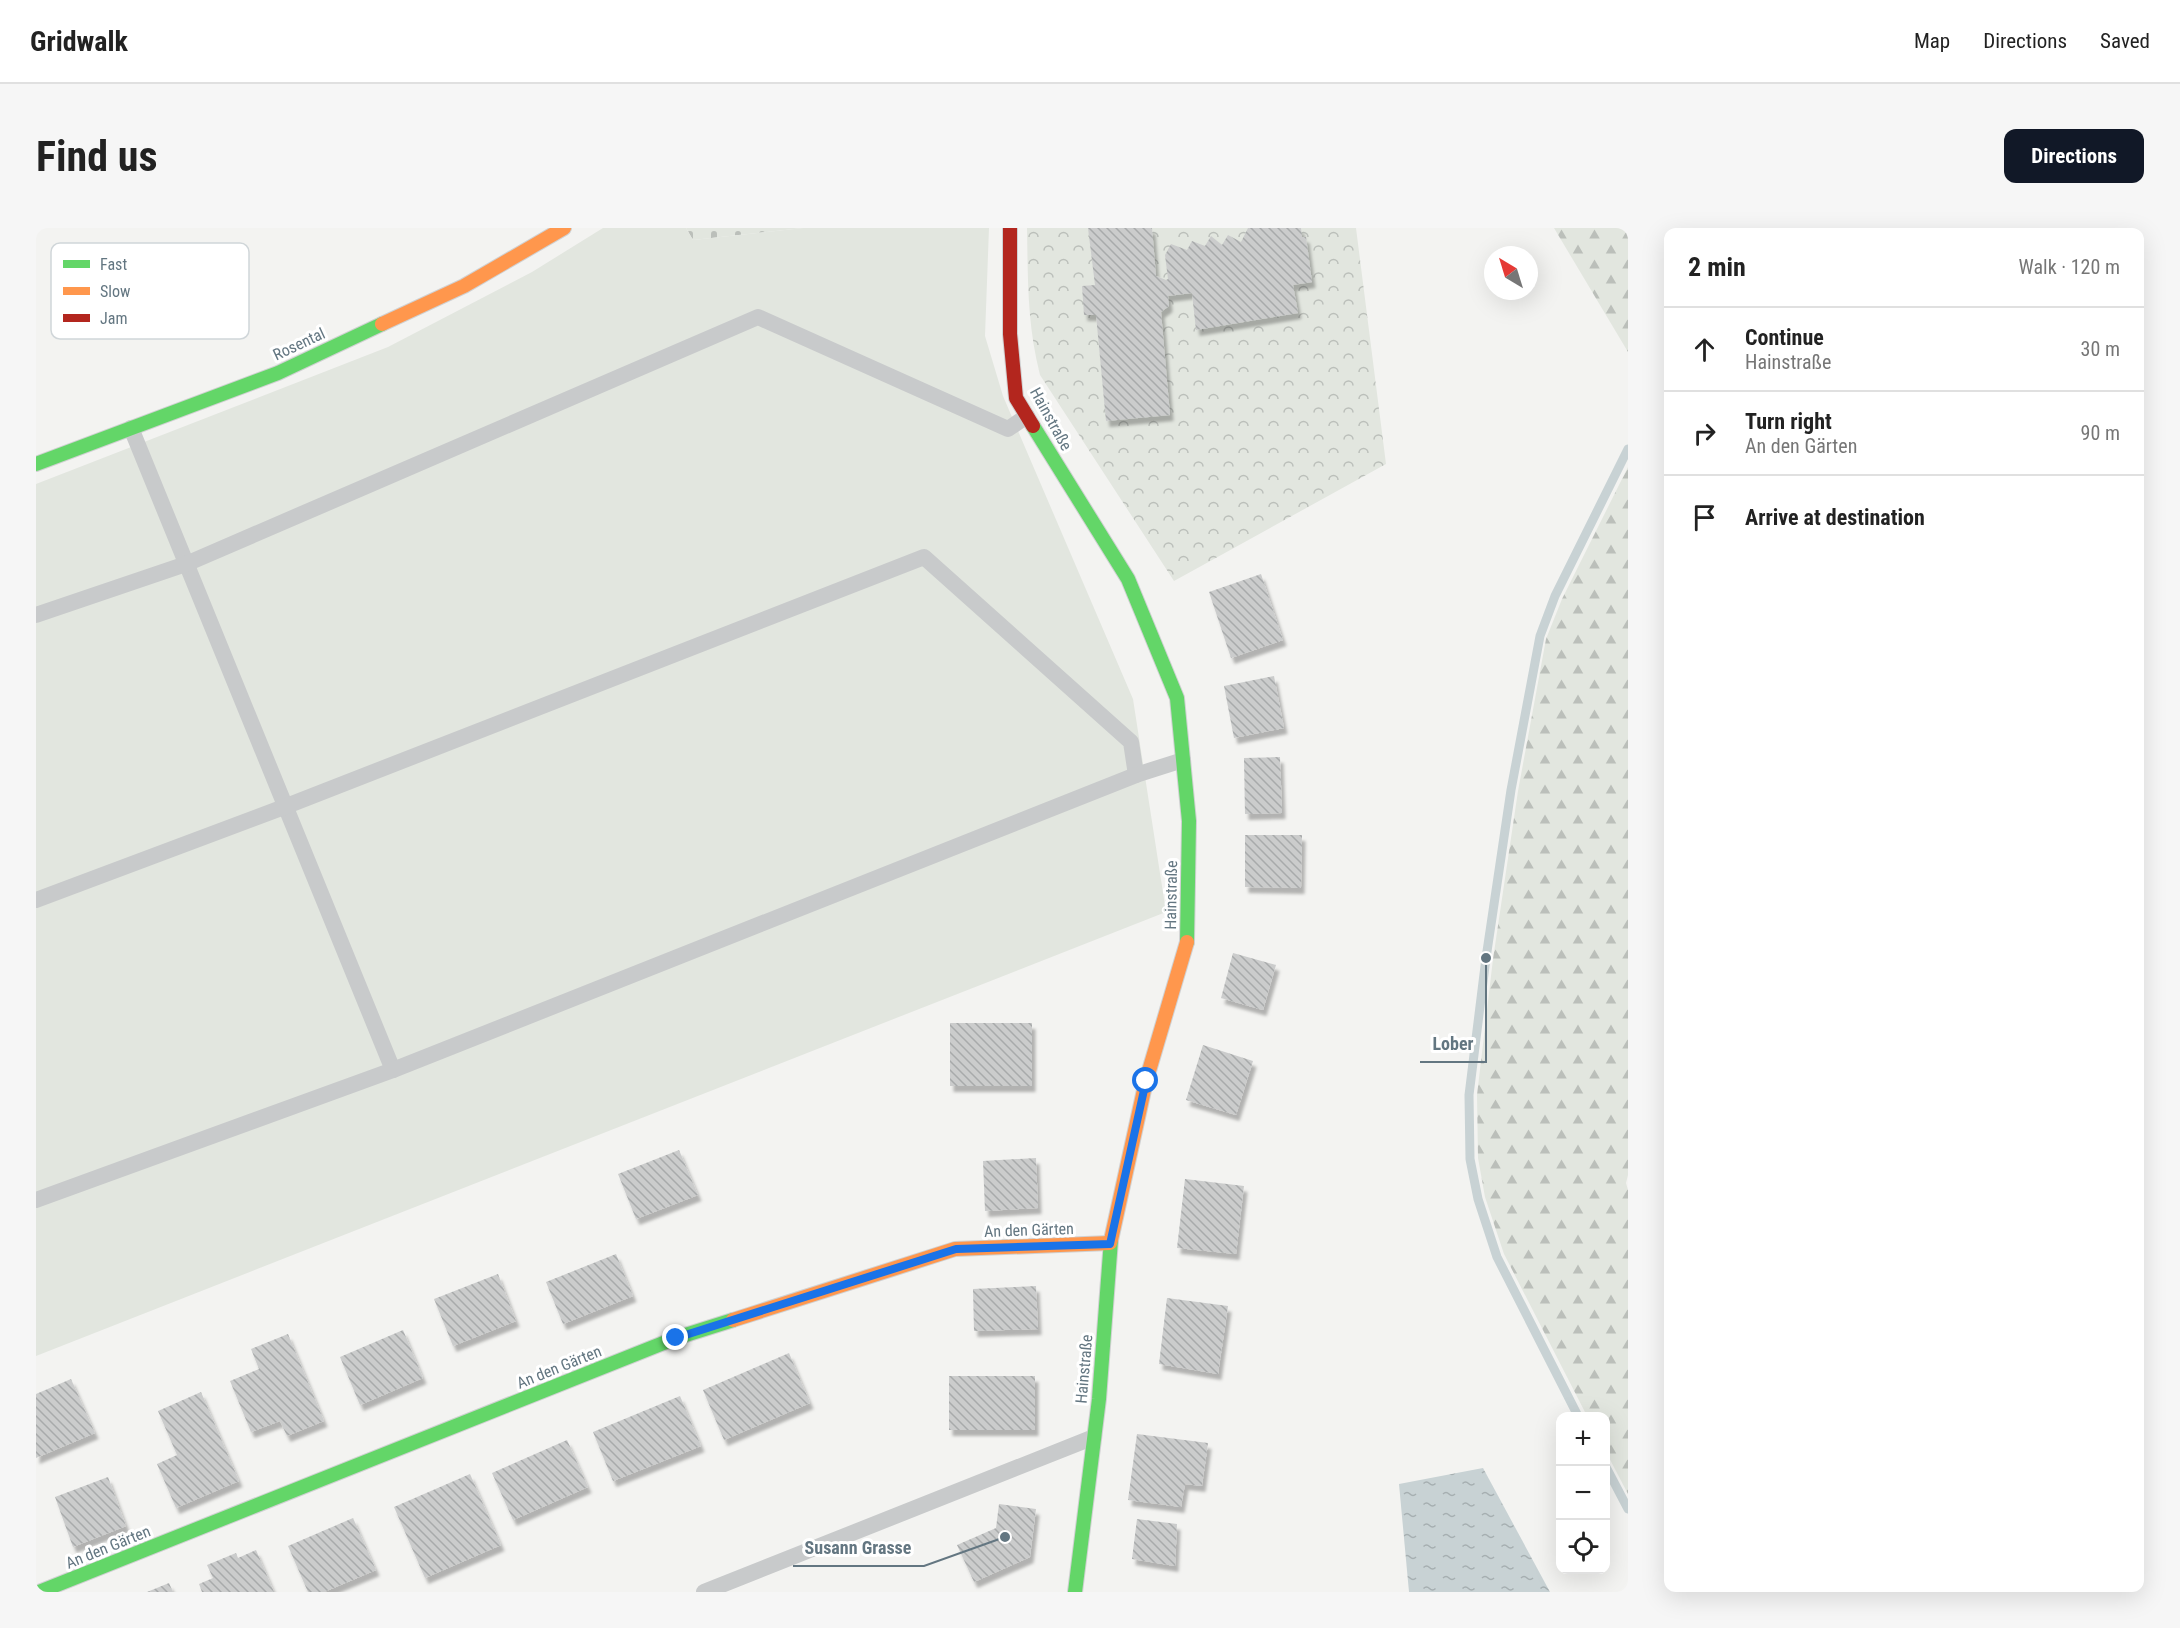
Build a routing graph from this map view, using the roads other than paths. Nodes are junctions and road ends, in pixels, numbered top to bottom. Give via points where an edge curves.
1 (564, 228) edge
2 (1010, 228) edge
3 (1028, 416) junction
4 (131, 428) junction
5 (36, 464) edge
6 (186, 564) junction
7 (36, 615) edge
8 (1183, 760) junction
9 (1136, 775) junction
10 (284, 807) junction
11 (36, 900) edge
12 (393, 1070) junction
13 (36, 1200) edge
14 (1110, 1244) junction
15 (1094, 1437) junction
16 (39, 1592) edge
17 (704, 1592) edge
18 (1075, 1592) edge

1 - 4 street, Rosental via 464,286 278,373
2 - 3 street, Hainstraße via 1010,334 1016,398
3 - 6 lane via 1008,429 758,317
3 - 8 street, Hainstraße via 1128,579 1177,698
4 - 5 street, Rosental
4 - 6 lane
6 - 7 lane
6 - 10 lane
8 - 9 lane
8 - 14 street, Hainstraße via 1189,821 1187,946 1146,1081
9 - 10 lane via 1131,742 924,557
9 - 12 lane
10 - 11 lane
10 - 12 lane
12 - 13 lane
14 - 15 street, Hainstraße
14 - 16 street, An den Gärten via 956,1249 676,1338
15 - 17 lane
15 - 18 street, Hainstraße

